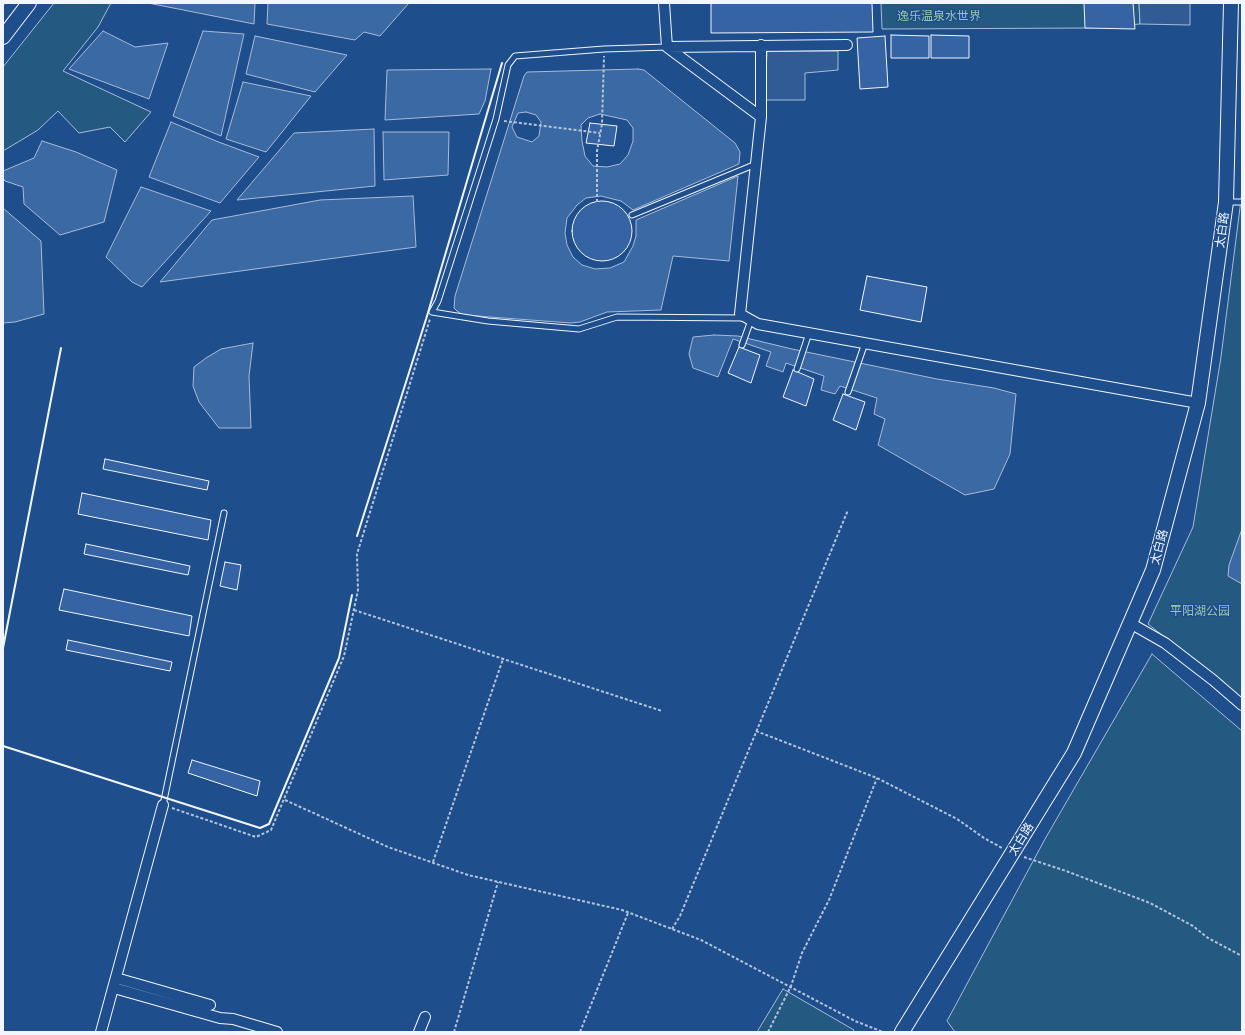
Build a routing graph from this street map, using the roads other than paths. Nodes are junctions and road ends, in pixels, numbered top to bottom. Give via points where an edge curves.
1 (29, 3) edge
2 (664, 3) edge
3 (1231, 3) edge
4 (3, 37) edge
5 (846, 44) dead end
6 (761, 45) junction
7 (667, 48) junction
8 (761, 117) junction
9 (756, 164) junction
10 (1226, 202) junction
11 (1242, 202) edge
12 (632, 215) dead end
13 (750, 319) junction
14 (809, 333) junction
15 (865, 343) junction
16 (742, 345) dead end
17 (797, 369) dead end
18 (848, 392) dead end
19 (1198, 403) junction
20 (224, 514) dead end
21 (1130, 623) junction
22 (1242, 705) edge
23 (163, 805) joint
24 (115, 983) junction
25 (210, 1005) dead end
26 (425, 1017) dead end
27 (906, 1031) edge
28 (101, 1032) edge
29 (277, 1032) edge
30 (419, 1032) edge

1 - 4 main road
2 - 7 street
3 - 10 main road, 太白路
5 - 6 street
6 - 7 street
6 - 8 street
7 - 8 street
7 - 13 lane via 604,49 515,56 508,65 496,120 432,312 488,321 579,329 617,317
8 - 9 street
9 - 12 lane
9 - 13 street via 740,314
10 - 11 lane
10 - 19 main road, 太白路
13 - 14 street via 758,324
13 - 16 lane
14 - 15 street
14 - 17 lane
15 - 18 lane
15 - 19 street
19 - 21 main road, 太白路 via 1153,570
20 - 23 lane
21 - 22 street via 1165,643
21 - 27 main road, 太白路 via 1074,753
23 - 24 street
24 - 25 street
24 - 28 street
24 - 29 street via 220,1018 233,1019
26 - 30 street

